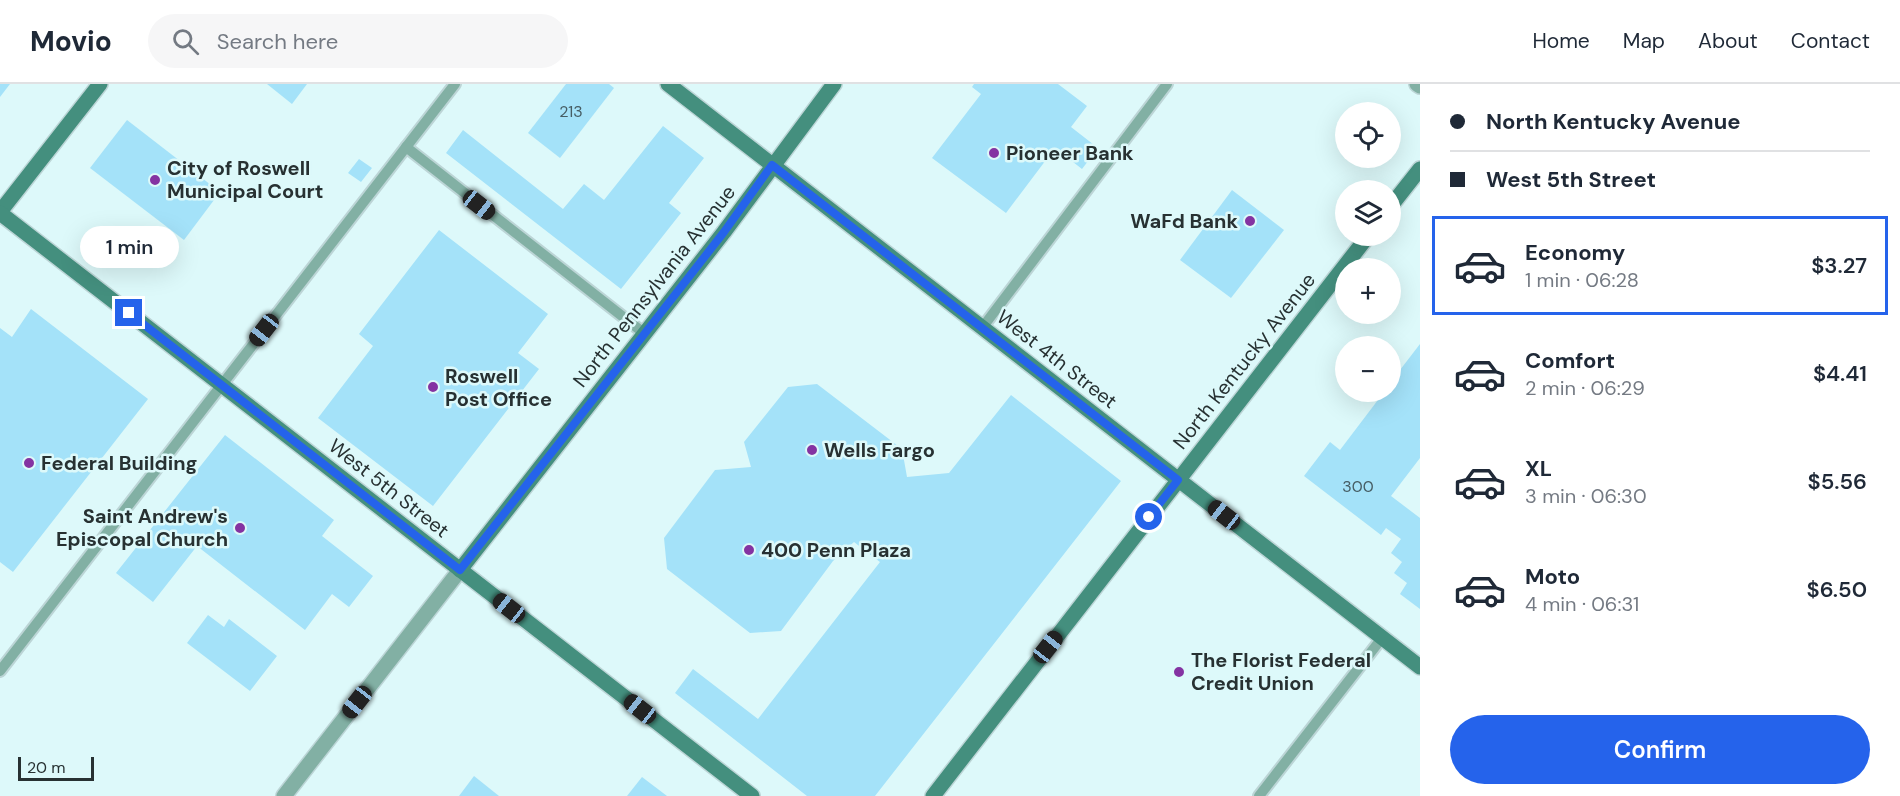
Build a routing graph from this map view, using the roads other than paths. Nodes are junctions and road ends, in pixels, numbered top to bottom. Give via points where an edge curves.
1 (100, 84) edge
2 (455, 84) edge
3 (668, 84) edge
4 (834, 84) edge
5 (1167, 84) edge
6 (406, 147) junction
7 (772, 165) junction
8 (1420, 169) edge
9 (1401, 193) edge
10 (0, 212) edge
11 (1360, 246) edge
12 (982, 328) junction
13 (645, 334) junction
14 (221, 384) junction
15 (1178, 480) junction
16 (460, 570) junction
17 (1382, 638) junction
18 (1420, 667) edge
19 (0, 671) edge
20 (284, 796) edge
21 (752, 796) edge
22 (933, 796) edge
23 (1259, 796) edge

1 - 10 street
2 - 6 lane
3 - 7 street, West 4th Street
4 - 7 street, North Pennsylvania Avenue
5 - 12 lane
6 - 13 lane
6 - 14 lane
7 - 12 street, West 4th Street
7 - 13 street, North Pennsylvania Avenue
8 - 9 street
10 - 14 street, West 5th Street
11 - 15 street, North Kentucky Avenue
12 - 15 street, West 4th Street
13 - 16 street, North Pennsylvania Avenue
14 - 16 street, West 5th Street
14 - 19 lane
15 - 17 street, West 4th Street
15 - 22 street, North Kentucky Avenue
16 - 20 street, North Pennsylvania Avenue
16 - 21 street, West 5th Street
17 - 18 street, West 4th Street
17 - 23 lane

